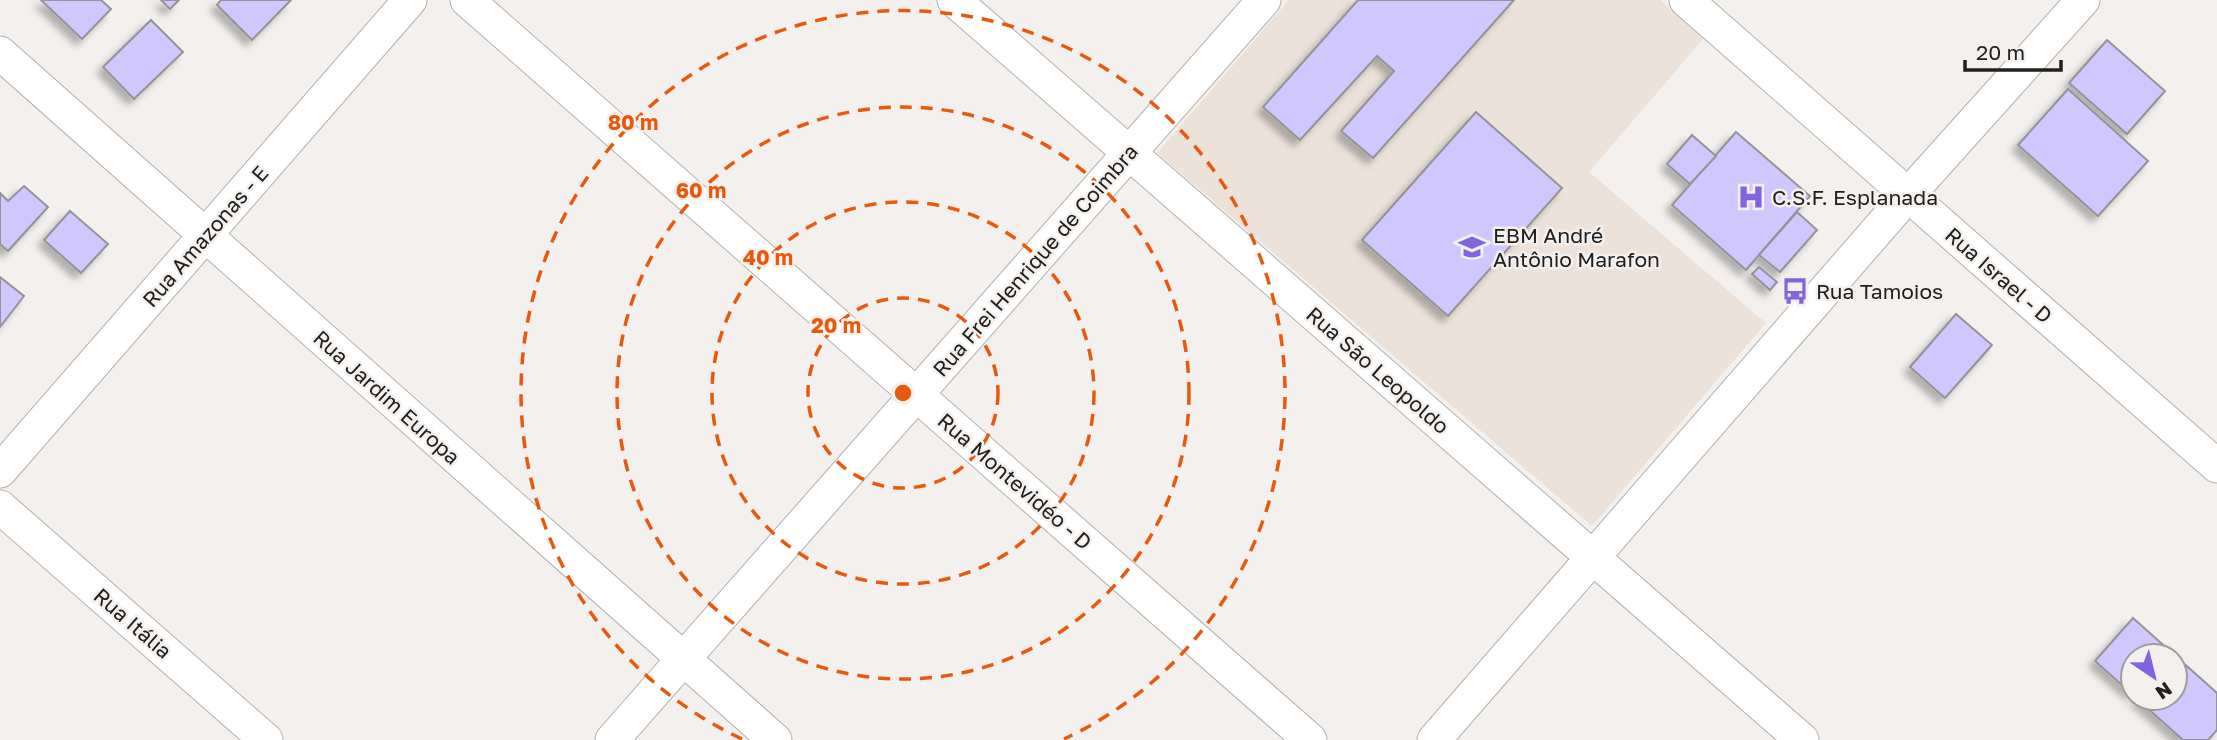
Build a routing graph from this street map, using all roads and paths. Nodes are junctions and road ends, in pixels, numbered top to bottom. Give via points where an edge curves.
1 (410, 0) edge
2 (467, 0) edge
3 (954, 0) edge
4 (1264, 0) edge
5 (1686, 0) edge
6 (2083, 0) edge
7 (0, 53) edge
8 (1129, 153) junction
9 (1908, 195) junction
10 (205, 235) junction
11 (916, 394) junction
12 (2217, 466) edge
13 (0, 471) edge
14 (0, 507) edge
15 (1593, 558) junction
16 (683, 660) junction
17 (266, 740) edge
18 (612, 740) edge
19 (775, 740) edge
20 (1310, 740) edge
21 (1434, 740) edge
22 (1802, 740) edge

1 - 10 street, Rua Amazonas - E
2 - 11 street, Rua Montevidéo - D
3 - 8 street, Rua São Leopoldo
4 - 8 street, Rua Frei Henrique de Coimbra
5 - 9 street, Rua Israel - D
6 - 9 street
7 - 10 street, Rua Jardim Europa
8 - 11 street, Rua Frei Henrique de Coimbra
8 - 15 street, Rua São Leopoldo
9 - 12 street, Rua Israel - D
9 - 15 street
10 - 13 street, Rua Amazonas - E
10 - 16 street, Rua Jardim Europa
11 - 16 street, Rua Frei Henrique de Coimbra
11 - 20 street, Rua Montevidéo - D
14 - 17 street, Rua Itália
15 - 21 street
15 - 22 street, Rua São Leopoldo
16 - 18 street, Rua Frei Henrique de Coimbra
16 - 19 street, Rua Jardim Europa

